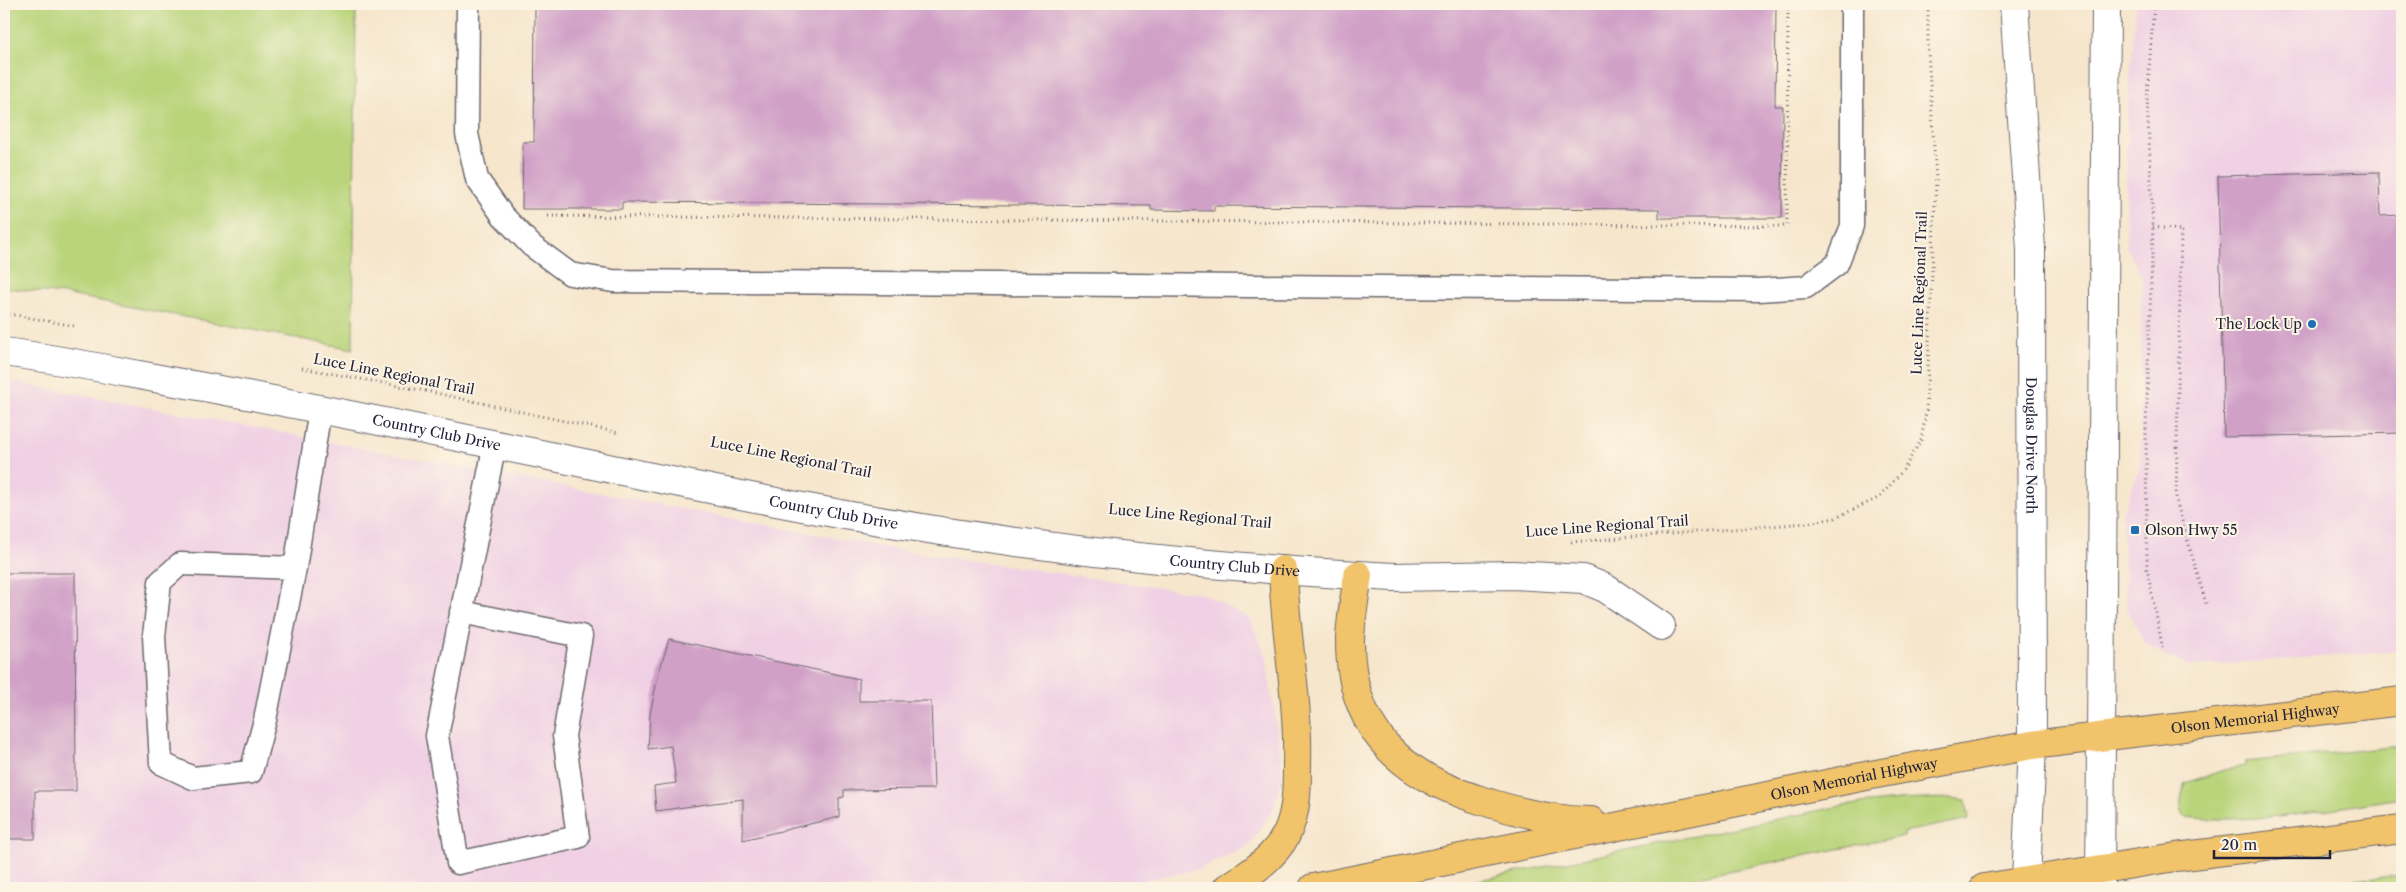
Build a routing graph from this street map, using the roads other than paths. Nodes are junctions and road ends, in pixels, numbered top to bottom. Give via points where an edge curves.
1 (468, 4) edge
2 (1852, 4) edge
3 (2014, 4) edge
4 (2106, 4) edge
5 (4, 352) edge
6 (320, 408) junction
7 (495, 443) junction
8 (295, 568) junction
9 (1284, 570) junction
10 (1358, 575) junction
11 (461, 612) junction
12 (1661, 626) dead end
13 (2402, 701) edge
14 (2102, 735) junction
15 (2032, 744) junction
16 (1646, 821) junction
17 (2402, 829) edge
18 (2100, 878) edge
19 (2026, 884) edge
20 (1227, 888) edge
21 (1313, 888) edge
22 (1984, 888) edge

1 - 2 lane via 466,134 477,179 503,216 532,246 570,274 614,281 1749,290 1806,287 1837,264 1852,226
3 - 15 street, Douglas Drive North via 2031,249
4 - 14 street
5 - 6 street, Country Club Drive
6 - 7 street, Country Club Drive
6 - 8 lane
7 - 9 street, Country Club Drive via 774,502 917,528 1047,548 1212,566
7 - 11 lane
8 - 8 lane via 180,564 160,582 154,636 161,763 193,778 251,772 265,720
9 - 10 street, Country Club Drive
9 - 20 highway via 1284,601 1297,704 1294,814 1286,835 1273,854
10 - 12 street, Country Club Drive via 1513,575 1583,580 1618,597
10 - 16 highway via 1350,640 1362,706 1380,740 1410,769 1448,790 1503,808 1560,821
11 - 11 lane via 437,736 458,863 578,837 564,736 581,636
13 - 14 highway, Olson Memorial Highway
14 - 15 highway, Olson Memorial Highway
14 - 18 street
15 - 16 highway, Olson Memorial Highway
15 - 19 street, Douglas Drive North
16 - 21 highway, Olson Memorial Highway
17 - 18 highway
18 - 19 highway
19 - 22 highway

